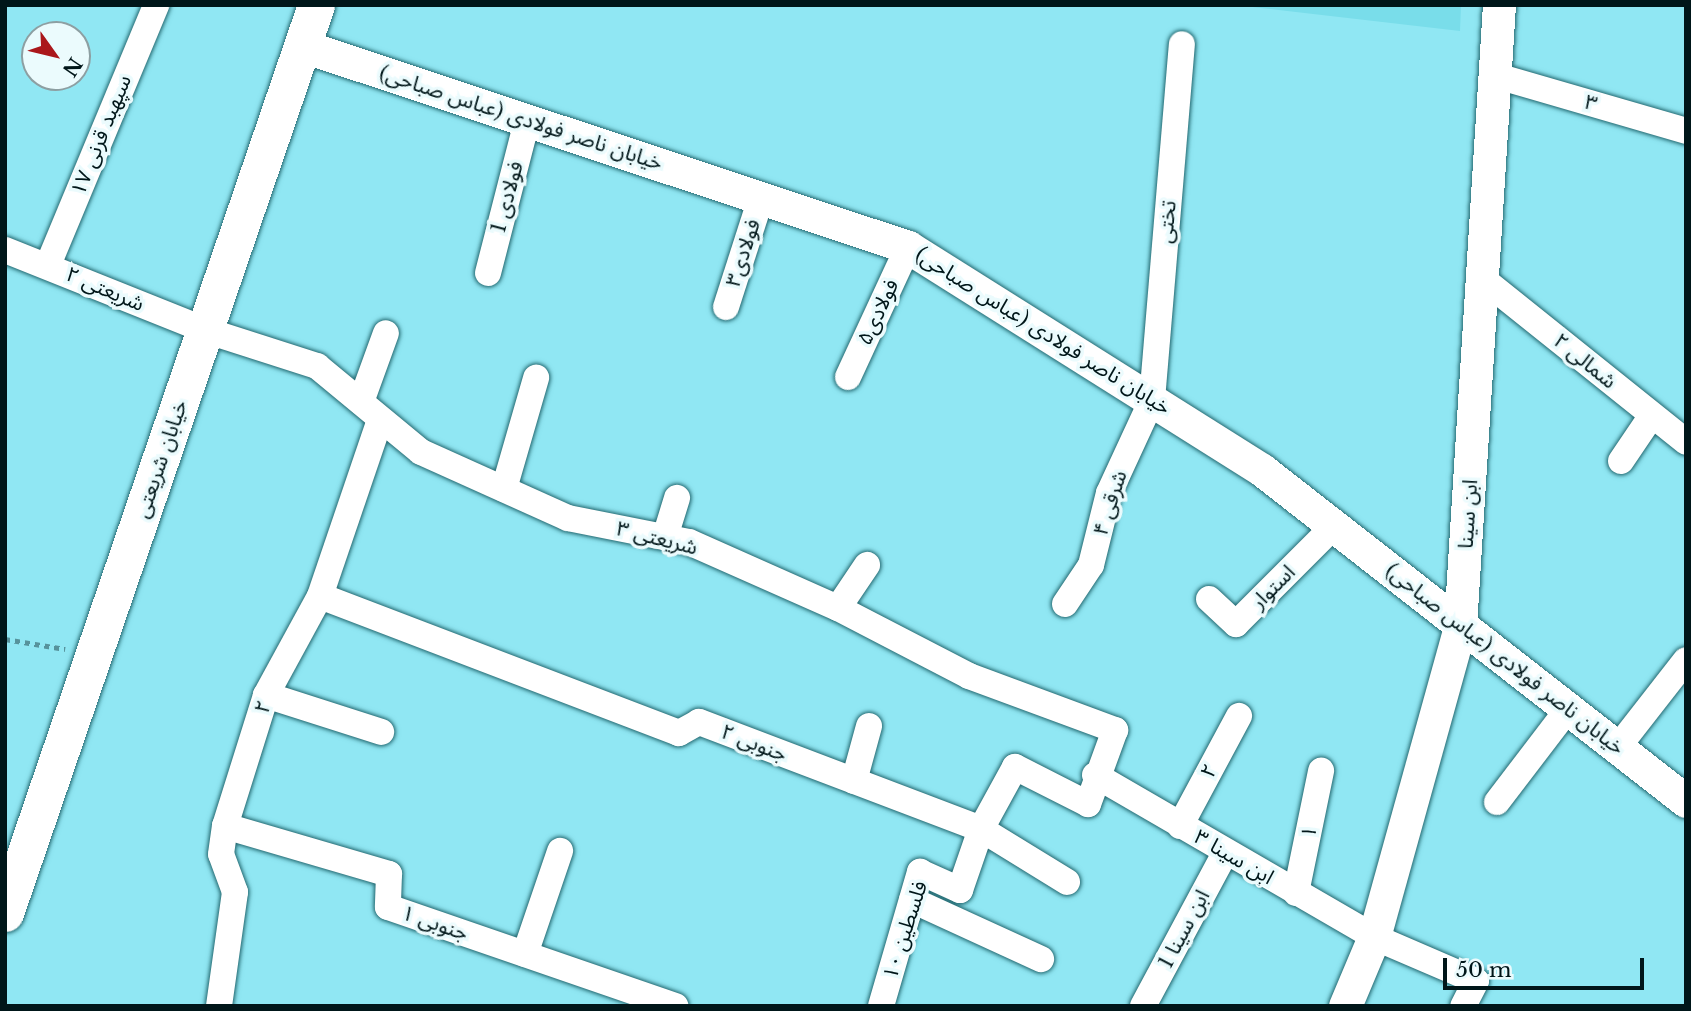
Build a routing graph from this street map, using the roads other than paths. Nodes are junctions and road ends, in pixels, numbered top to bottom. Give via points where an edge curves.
1 (156, 5) edge
2 (316, 5) edge
3 (1499, 5) edge
4 (1182, 44) dead end
5 (303, 46) junction
6 (1497, 76) junction
7 (527, 121) junction
8 (1686, 131) edge
9 (761, 198) junction
10 (908, 247) junction
11 (6, 252) edge
12 (48, 265) junction
13 (488, 273) dead end
14 (1484, 281) junction
15 (726, 307) dead end
16 (205, 330) junction
17 (386, 332) dead end
18 (848, 377) dead end
19 (536, 378) dead end
20 (1152, 400) junction
21 (361, 402) junction
22 (1652, 415) junction
23 (379, 423) junction
24 (1686, 442) edge
25 (1621, 461) dead end
26 (504, 489) junction
27 (677, 498) dead end
28 (1335, 525) junction
29 (665, 537) junction
30 (866, 565) dead end
31 (320, 596) junction
32 (1209, 599) dead end
33 (1065, 604) dead end
34 (838, 608) junction
35 (1460, 626) junction
36 (1686, 660) edge
37 (267, 695) junction
38 (1567, 709) junction
39 (1239, 716) dead end
40 (869, 726) dead end
41 (381, 732) dead end
42 (1618, 747) junction
43 (1321, 771) dead end
44 (1095, 775) junction
45 (854, 781) junction
46 (1686, 801) edge
47 (1497, 802) dead end
48 (225, 826) junction
49 (1180, 826) junction
50 (981, 829) junction
51 (560, 851) dead end
52 (1225, 853) junction
53 (1067, 882) dead end
54 (1296, 893) junction
55 (912, 900) junction
56 (5, 913) edge
57 (1374, 937) junction
58 (525, 954) junction
59 (1041, 959) dead end
60 (889, 1003) edge
61 (219, 1006) edge
62 (675, 1006) edge
63 (1143, 1006) edge
64 (1345, 1006) edge
65 (1463, 1006) edge

1 - 12 street, سپهبد قرنی ۱۷
2 - 5 main road, خیابان شریعتی
3 - 6 street, ابن سینا
4 - 20 street, تختی
5 - 7 street, خیابان ناصر فولادی (عباس صباحی)
5 - 16 main road, خیابان شریعتی
6 - 8 street, ۳
6 - 14 street, ابن سینا
7 - 9 street, خیابان ناصر فولادی (عباس صباحی)
7 - 13 street, فولادی 1
9 - 10 street, خیابان ناصر فولادی (عباس صباحی)
9 - 15 street, فولادی۳
10 - 18 street, فولادی۵
10 - 20 street, خیابان ناصر فولادی (عباس صباحی)
11 - 12 street, شریعتی ۲
12 - 16 street, شریعتی ۲
14 - 22 street, ۲ شمالی
14 - 35 street, ابن سینا
16 - 21 street, شریعتی ۳ via 317,366
16 - 56 main road, خیابان شریعتی
17 - 21 street
19 - 26 street
20 - 28 street, خیابان ناصر فولادی (عباس صباحی)
20 - 33 street, ۴ شرقی via 1109,493 1091,565
21 - 23 street, شریعتی ۳
22 - 24 street, ۲ شمالی
22 - 25 street
23 - 26 street, شریعتی ۳ via 421,452
23 - 31 street, ۲
26 - 29 street, شریعتی ۳ via 568,518
27 - 29 street
28 - 32 street, استوار via 1236,624
28 - 35 street, خیابان ناصر فولادی (عباس صباحی)
29 - 34 street, شریعتی ۳
30 - 34 street
31 - 37 street, ۲
31 - 45 street, ۲ جنوبی via 679,733 699,722
34 - 44 street, شریعتی ۳ via 969,676 1115,730
35 - 38 street, خیابان ناصر فولادی (عباس صباحی)
35 - 57 street, ابن سینا
36 - 42 street
37 - 41 street
37 - 48 street, ۲
38 - 42 street, خیابان ناصر فولادی (عباس صباحی)
38 - 47 street
39 - 49 street, ۲
40 - 45 street
42 - 46 street, خیابان ناصر فولادی (عباس صباحی)
43 - 54 street, ۱
44 - 49 street, ابن سینا ۳
44 - 50 street via 1088,804 1015,767
45 - 50 street, ۲ جنوبی
48 - 58 street, ۱ جنوبی via 389,874 388,907
48 - 61 street, ۲ via 221,854 235,892
49 - 52 street, ابن سینا ۳
50 - 53 street
50 - 55 street, فلسطین ۱۰ via 960,890 920,872
51 - 58 street
52 - 54 street, ابن سینا ۳
52 - 63 street, ابن سینا 1
54 - 57 street, ابن سینا ۳
55 - 59 street
55 - 60 street, فلسطین ۱۰
57 - 64 street, ابن سینا
57 - 65 street, ابن سینا ۳ via 1476,981
58 - 62 street, ۱ جنوبی

